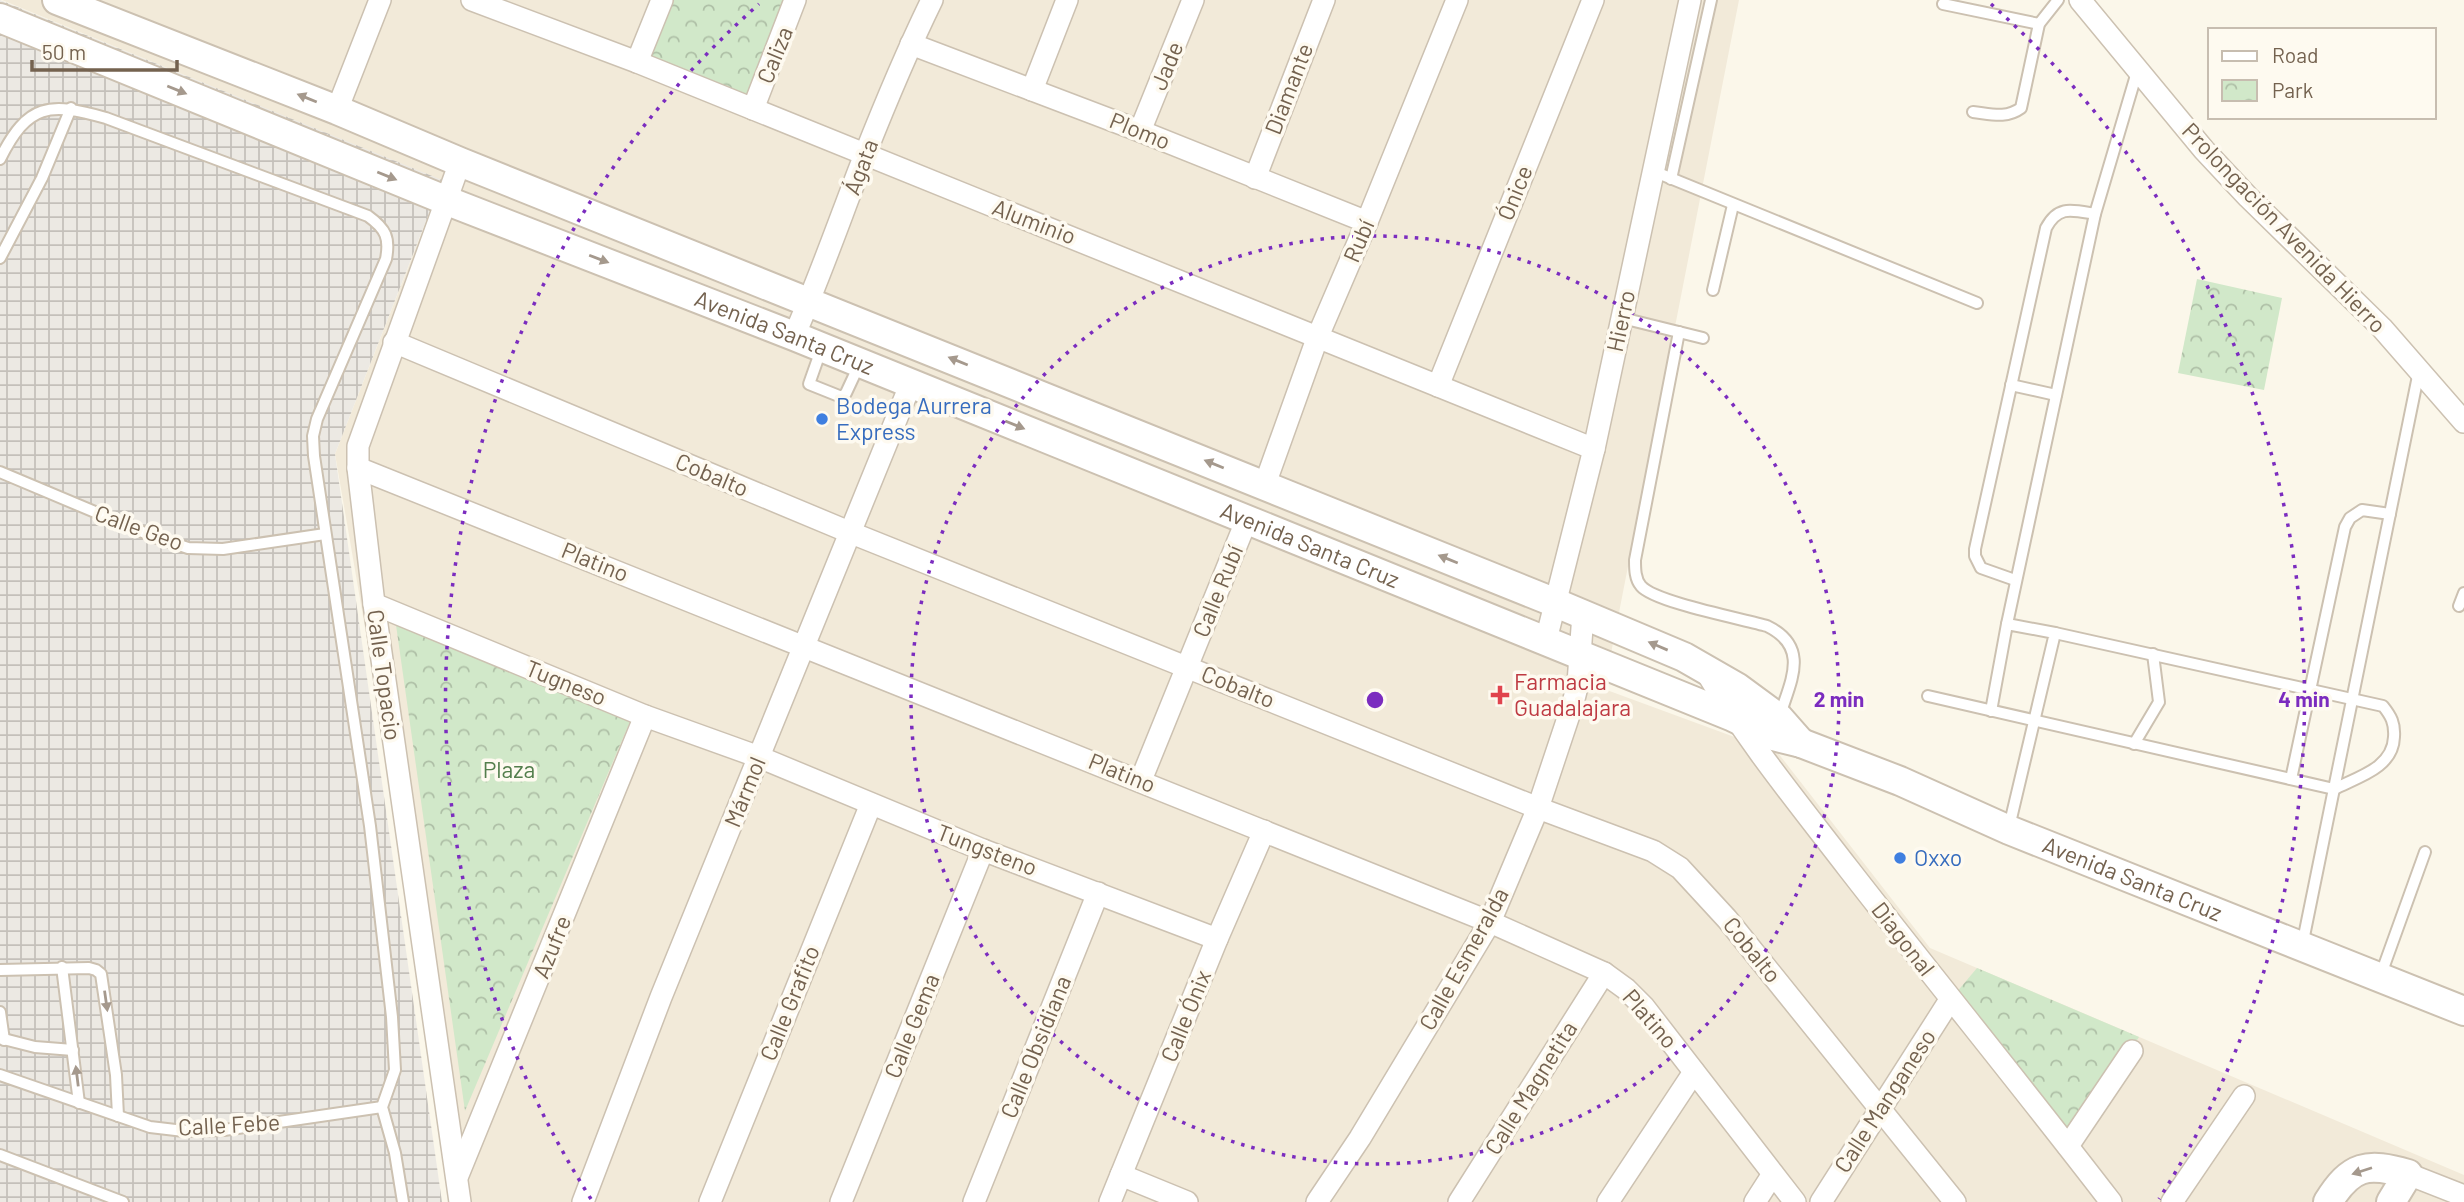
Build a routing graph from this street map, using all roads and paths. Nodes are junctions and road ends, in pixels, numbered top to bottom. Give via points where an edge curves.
1 (57, 0) edge
2 (380, 0) edge
3 (472, 0) edge
4 (662, 0) edge
5 (795, 0) edge
6 (932, 0) edge
7 (1067, 0) edge
8 (1193, 0) edge
9 (1324, 0) edge
10 (1457, 0) edge
11 (1592, 0) edge
12 (1711, 0) edge
13 (2057, 0) edge
14 (2080, 0) edge
15 (1686, 1) edge
16 (1943, 4) dead end
17 (525, 9) edge
18 (106, 10) edge
19 (0, 18) edge
20 (2039, 24) junction
21 (911, 44) junction
22 (636, 62) junction
23 (2137, 72) junction
24 (1032, 89) junction
25 (71, 108) junction
26 (753, 109) junction
27 (337, 110) junction
28 (1973, 112) dead end
29 (1140, 131) junction
30 (865, 155) junction
31 (0, 159) edge
32 (460, 162) junction
33 (1662, 175) junction
34 (1255, 178) junction
35 (445, 200) junction
36 (1733, 205) junction
37 (2095, 214) junction
38 (1367, 222) junction
39 (0, 258) edge
40 (1713, 290) dead end
41 (810, 301) junction
42 (1977, 303) dead end
43 (1622, 318) junction
44 (1679, 332) junction
45 (794, 335) junction
46 (1318, 336) junction
47 (1703, 338) dead end
48 (394, 342) junction
49 (822, 347) junction
50 (860, 362) junction
51 (2419, 371) junction
52 (911, 383) junction
53 (2011, 385) junction
54 (1438, 386) junction
55 (2056, 395) junction
56 (2464, 422) edge
57 (1594, 449) junction
58 (358, 468) junction
59 (0, 472) edge
60 (1265, 484) junction
61 (2390, 514) junction
62 (1247, 519) junction
63 (849, 532) junction
64 (325, 534) junction
65 (2015, 580) junction
66 (2464, 593) edge
67 (1556, 603) junction
68 (374, 604) junction
69 (2459, 606) dead end
70 (1583, 614) junction
71 (2007, 624) junction
72 (2055, 633) junction
73 (1546, 640) junction
74 (803, 645) junction
75 (2153, 654) junction
76 (1580, 656) junction
77 (1188, 667) junction
78 (1704, 669) junction
79 (2309, 688) junction
80 (1928, 696) dead end
81 (2352, 698) junction
82 (1991, 711) junction
83 (645, 716) junction
84 (1733, 717) junction
85 (2036, 721) junction
86 (1772, 738) junction
87 (2134, 744) junction
88 (760, 757) junction
89 (2291, 779) junction
90 (1141, 780) junction
91 (2334, 789) junction
92 (871, 804) junction
93 (1538, 808) junction
94 (2009, 830) junction
95 (1264, 831) junction
96 (984, 850) junction
97 (2425, 852) dead end
98 (1098, 893) junction
99 (1490, 922) junction
100 (1217, 939) junction
101 (2302, 946) junction
102 (62, 967) junction
103 (0, 970) edge
104 (1604, 973) junction
105 (2379, 977) junction
106 (1950, 1000) junction
107 (2464, 1011) edge
108 (0, 1012) edge
109 (2, 1039) edge
110 (73, 1050) junction
111 (2132, 1051) dead end
112 (1694, 1072) junction
113 (0, 1075) edge
114 (2244, 1096) dead end
115 (79, 1103) junction
116 (382, 1107) junction
117 (1880, 1107) junction
118 (118, 1116) junction
119 (2068, 1146) junction
120 (0, 1155) edge
121 (1773, 1174) junction
122 (2408, 1174) junction
123 (1121, 1175) junction
124 (457, 1177) junction
125 (2464, 1196) edge
126 (123, 1202) edge
127 (403, 1202) edge
128 (460, 1202) edge
129 (583, 1202) edge
130 (710, 1202) edge
131 (841, 1202) edge
132 (974, 1202) edge
133 (1110, 1202) edge
134 (1188, 1202) edge
135 (1317, 1202) edge
136 (1458, 1202) edge
137 (1608, 1202) edge
138 (1755, 1202) edge
139 (1795, 1202) edge
140 (1821, 1202) edge
141 (1955, 1202) edge
142 (2111, 1202) edge
143 (2172, 1202) edge
144 (2328, 1202) edge
145 (2391, 1202) edge

1 - 18 street, Avenida Santa Cruz
2 - 27 street
3 - 17 street, Aluminio
4 - 22 street
5 - 26 street, Caliza
6 - 21 street, Ágata
7 - 24 street
8 - 29 street, Jade
9 - 34 street, Diamante
10 - 38 street, Rubí
11 - 54 street, Ónice
12 - 33 lane
13 - 20 lane
14 - 23 street, Prolongación Avenida Hierro
15 - 33 street, Hierro
16 - 20 lane
17 - 22 street, Aluminio
27 -> 18 street, Avenida Santa Cruz
19 -> 35 street, Avenida Santa Cruz
20 - 28 lane via 2021,108 2001,116
21 - 24 street, Plomo
21 - 30 street, Ágata
22 - 26 street, Aluminio
23 - 37 lane
23 - 51 street, Prolongación Avenida Hierro via 2248,197 2382,328
24 - 29 street, Plomo
25 - 31 lane via 47,110 26,119
25 - 39 lane via 42,178
25 - 64 lane via 368,216 388,236 386,259 313,436
26 - 30 street, Aluminio
27 - 32 street, Avenida Santa Cruz
29 - 34 street, Plomo
30 - 41 street, Ágata
30 - 46 street, Aluminio
32 - 35 street, Calle Topacio
32 - 41 street, Avenida Santa Cruz
33 - 36 lane
33 - 43 street, Hierro
34 - 38 street, Plomo
35 -> 45 street, Avenida Santa Cruz
35 - 48 street, Calle Topacio
36 - 40 lane
36 - 42 lane
37 - 53 lane via 2058,212 2046,228
37 - 55 lane
38 - 46 street, Rubí
41 - 45 street, Ágata
60 -> 41 street, Avenida Santa Cruz
43 - 44 lane
43 - 57 street, Hierro
44 - 47 lane
44 - 86 lane via 1635,560 1637,579 1657,597 1767,626 1788,640 1793,673
45 - 49 street, Avenida Santa Cruz
46 - 54 street, Aluminio
46 - 60 street, Rubí
48 - 58 street, Calle Topacio via 358,446
48 - 63 street, Cobalto
49 - 50 street, Avenida Santa Cruz
49 - 50 lane via 809,379 813,387 843,396
50 - 52 street, Avenida Santa Cruz
51 - 56 street, Prolongación Avenida Hierro
51 - 61 lane
52 -> 62 street, Avenida Santa Cruz
52 - 63 street, Mármol
53 - 55 lane
53 - 65 lane via 1975,556 1981,568
54 - 57 street, Aluminio
55 - 65 lane
57 - 67 street, Hierro
58 - 68 street, Calle Topacio
58 - 74 street, Platino
59 - 64 lane, Calle Geo via 188,548 223,549
67 -> 60 street, Avenida Santa Cruz
61 - 79 lane via 2362,510 2345,527
61 - 81 lane
62 - 73 street, Avenida Santa Cruz
62 - 77 street, Calle Rubí
63 - 74 street, Mármol
63 - 77 street, Cobalto
64 - 116 lane via 370,826 392,1017 395,1070
65 - 71 lane
66 - 69 lane
67 - 70 street, Avenida Santa Cruz
67 - 73 street, Hierro
68 - 83 street, Tugneso
68 - 124 street, Calle Topacio
70 - 76 street, Calle Esmeralda
78 -> 70 street, Avenida Santa Cruz
71 - 72 lane
71 - 82 lane
72 - 75 lane
72 - 85 lane
73 - 76 street, Avenida Santa Cruz
74 - 88 street, Mármol
74 - 90 street, Platino
75 - 79 lane
75 - 87 lane via 2159,702
76 - 84 street, Avenida Santa Cruz
76 - 93 street, Calle Esmeralda via 1573,704
77 - 90 street, Calle Rubí
77 - 93 street, Cobalto
78 - 84 street
78 - 86 street, Avenida Santa Cruz via 1738,688
79 - 81 lane
79 - 89 lane
80 - 82 lane
81 - 91 lane
81 - 91 lane via 2383,706 2393,718 2394,749 2376,768
82 - 85 lane
83 - 88 street, Tugneso
83 - 124 street, Azufre
84 - 86 street, Avenida Santa Cruz
85 - 87 lane
85 - 94 lane
86 - 94 street, Avenida Santa Cruz via 1801,743 1900,781
86 - 106 street, Diagonal
87 - 89 lane
88 - 92 street, Tungsteno
88 - 129 street, Mármol
89 - 91 lane
90 - 95 street, Platino
91 - 101 lane
92 - 96 street, Tungsteno
92 - 130 street, Calle Grafito
93 - 99 street, Calle Esmeralda
93 - 117 street, Cobalto via 1653,851 1680,868
94 - 101 street, Avenida Santa Cruz
95 - 99 street, Platino
95 - 100 street, Calle Ónix
96 - 98 street, Tungsteno
96 - 131 street, Calle Gema
97 - 105 lane
98 - 100 street, Tungsteno
98 - 132 street, Calle Obsidiana
99 - 104 street, Platino
99 - 135 street, Calle Esmeralda
100 - 123 street, Calle Ónix
101 - 105 street, Avenida Santa Cruz
102 - 103 lane
102 - 110 lane
102 -> 118 lane via 89,968 101,974
104 - 112 street, Platino via 1644,1007
104 - 136 street, Calle Magnetita
105 - 107 street, Avenida Santa Cruz
106 - 117 street, Calle Manganeso
106 - 119 street, Diagonal
108 - 109 lane
109 - 110 lane
115 -> 110 lane
111 - 119 street
112 - 121 street, Platino
112 - 137 street
113 - 115 lane, Calle Febe
114 - 143 street
115 - 118 lane, Calle Febe
116 - 118 lane, Calle Febe via 224,1130 150,1127
116 - 127 lane
117 - 140 street, Calle Manganeso
117 - 141 street, Cobalto
119 - 142 street, Diagonal
120 - 126 lane
121 - 138 street
121 - 139 street, Platino
122 - 125 street
122 -> 144 street via 2380,1167 2356,1170
122 - 145 street
123 - 133 street, Calle Ónix
123 - 134 street
124 - 128 street, Calle Topacio

